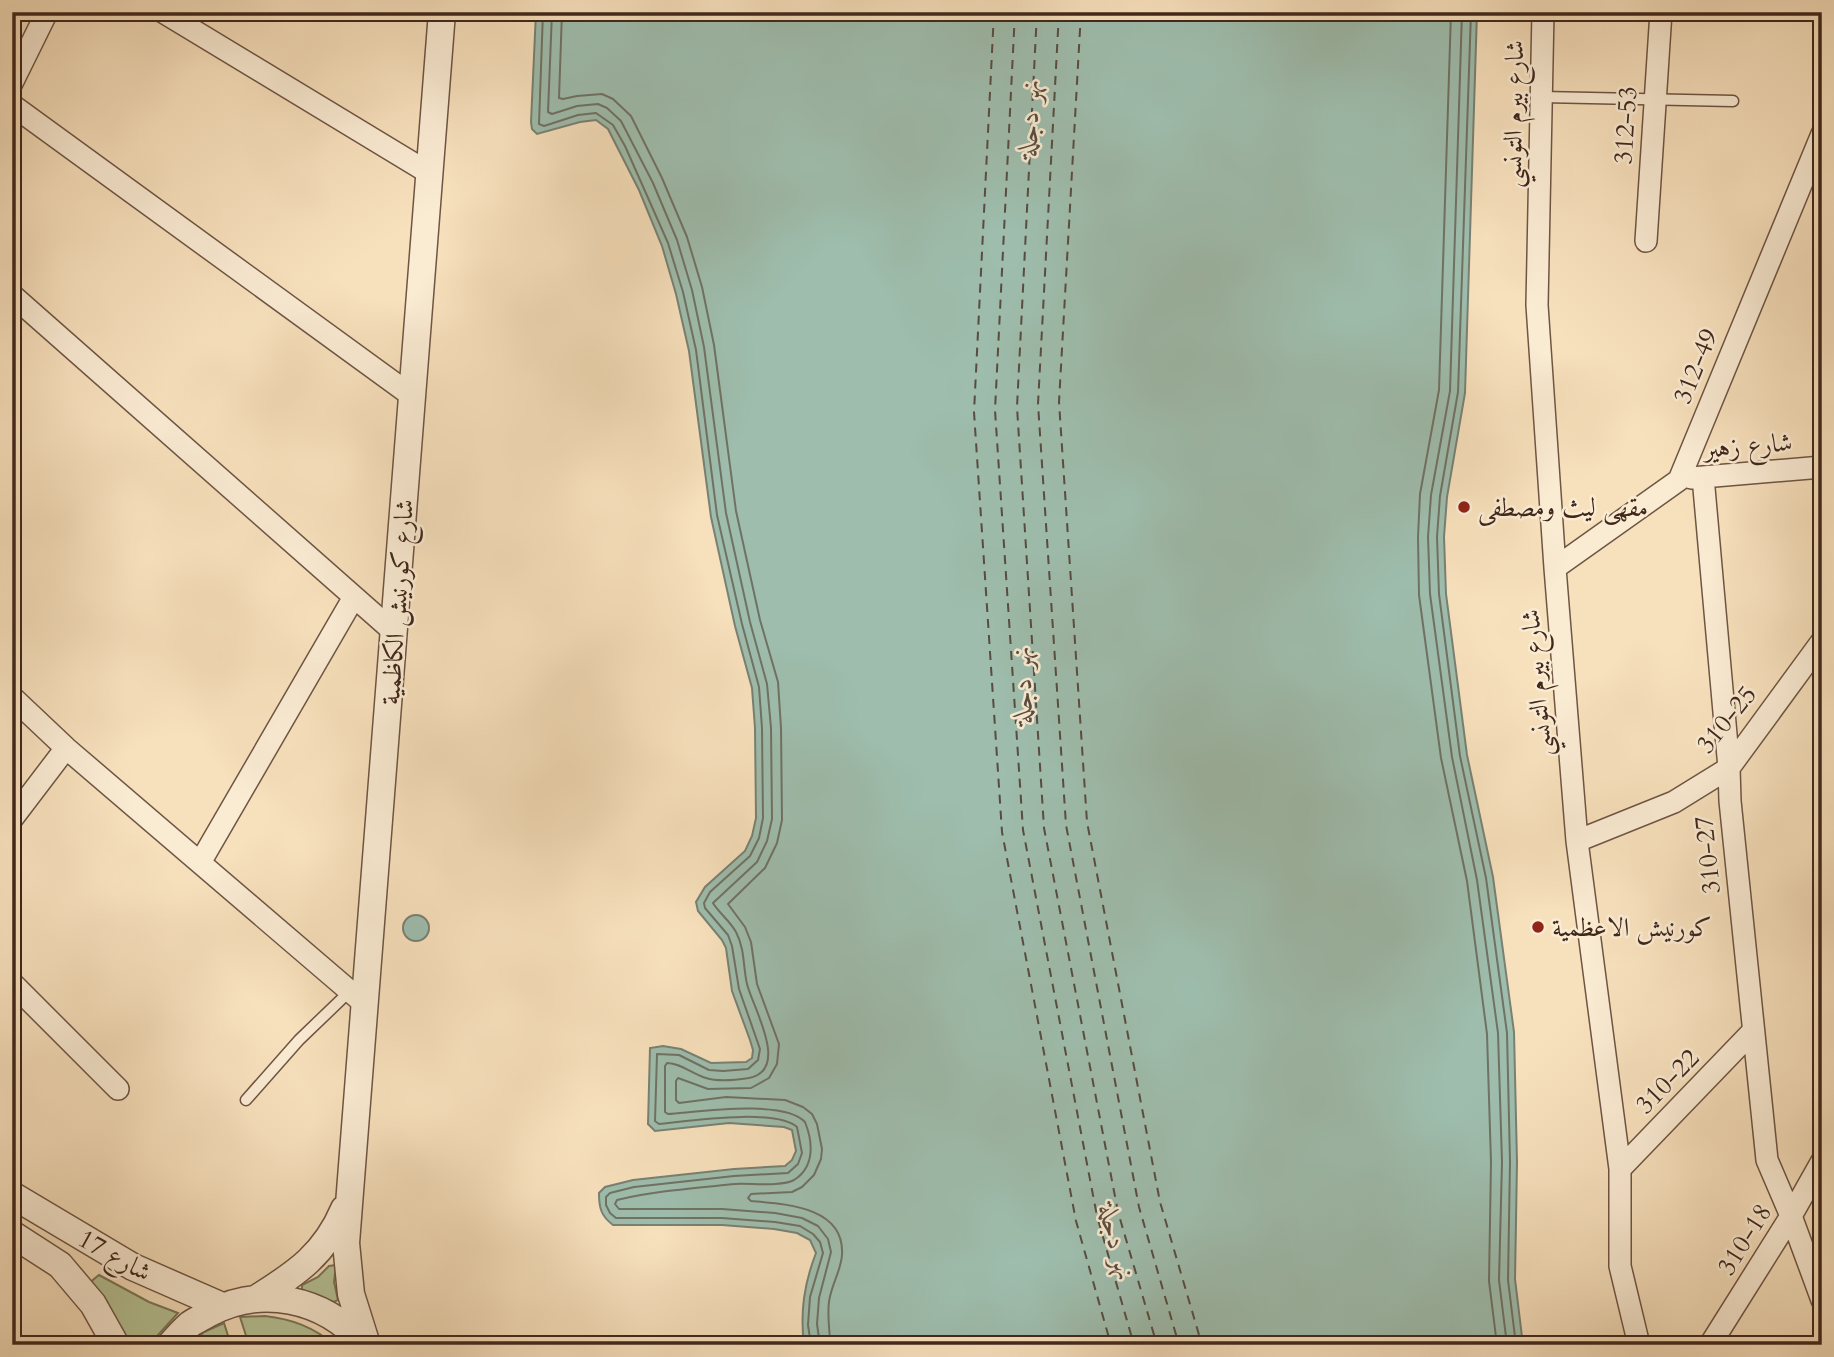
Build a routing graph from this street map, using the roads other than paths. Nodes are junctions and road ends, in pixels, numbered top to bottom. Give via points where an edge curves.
1 (47, 12) edge
2 (163, 12) edge
3 (442, 12) edge
4 (1543, 12) edge
5 (1661, 12) edge
6 (12, 83) edge
7 (1542, 97) junction
8 (1655, 100) junction
9 (1733, 101) dead end
10 (12, 105) edge
11 (1822, 134) edge
12 (429, 173) junction
13 (1646, 241) dead end
14 (12, 295) edge
15 (412, 396) junction
16 (1822, 467) edge
17 (1703, 477) junction
18 (1679, 480) junction
19 (1555, 568) junction
20 (354, 597) junction
21 (394, 632) junction
22 (1822, 641) edge
23 (12, 697) edge
24 (66, 748) junction
25 (1729, 768) junction
26 (12, 819) edge
27 (1577, 841) junction
28 (201, 862) junction
29 (12, 983) edge
30 (358, 998) junction
31 (1754, 1031) junction
32 (118, 1089) dead end
33 (246, 1100) dead end
34 (1822, 1161) edge
35 (1620, 1169) junction
36 (352, 1191) junction
37 (12, 1195) edge
38 (1791, 1216) junction
39 (12, 1234) edge
40 (257, 1298) junction
41 (1822, 1300) edge
42 (222, 1306) junction
43 (116, 1345) edge
44 (170, 1345) edge
45 (366, 1345) edge
46 (1639, 1345) edge
47 (1710, 1345) edge

1 - 6 street
2 - 12 street
3 - 12 street, شارع كورنيش الكاظمية
4 - 7 street, شارع بيرم التونسي
5 - 8 street, 312-53
7 - 8 lane
7 - 19 street, شارع بيرم التونسي via 1537,305
8 - 9 lane
8 - 13 street, 312-53
10 - 15 street
11 - 18 street, 312-49
12 - 15 street, شارع كورنيش الكاظمية
14 - 20 street
15 - 21 street, شارع كورنيش الكاظمية
16 - 17 street, شارع زهير
17 - 18 street, شارع زهير
17 - 25 street, 310-27
18 - 19 street
19 - 27 street, شارع بيرم التونسي
20 - 21 street
20 - 28 street
21 - 30 street, شارع كورنيش الكاظمية
22 - 25 street, 310-25
23 - 24 street
24 - 26 street
24 - 28 street
25 - 27 street, 310-25 via 1674,802
25 - 31 street, 310-27
27 - 35 street, شارع بيرم التونسي
28 - 30 street
29 - 32 street
30 - 33 lane via 299,1040
30 - 36 street, شارع كورنيش الكاظمية
31 - 35 street, 310-22
31 - 38 street, 310-27 via 1767,1160
34 - 38 street, 310-18
35 - 46 street, شارع بيرم التونسي via 1620,1266
36 - 40 street, شارع كورنيش الكاظمية via 320,1251 295,1275
36 - 45 street, شارع كورنيش الكاظمية via 346,1242 351,1294
37 - 42 street, شارع 17 via 132,1268
38 - 41 street, 310-27
38 - 47 street, 310-18
39 - 43 street, شارع 17 via 60,1265 93,1304
40 - 42 street
40 - 45 street via 288,1300 318,1309
42 - 44 street via 191,1324

